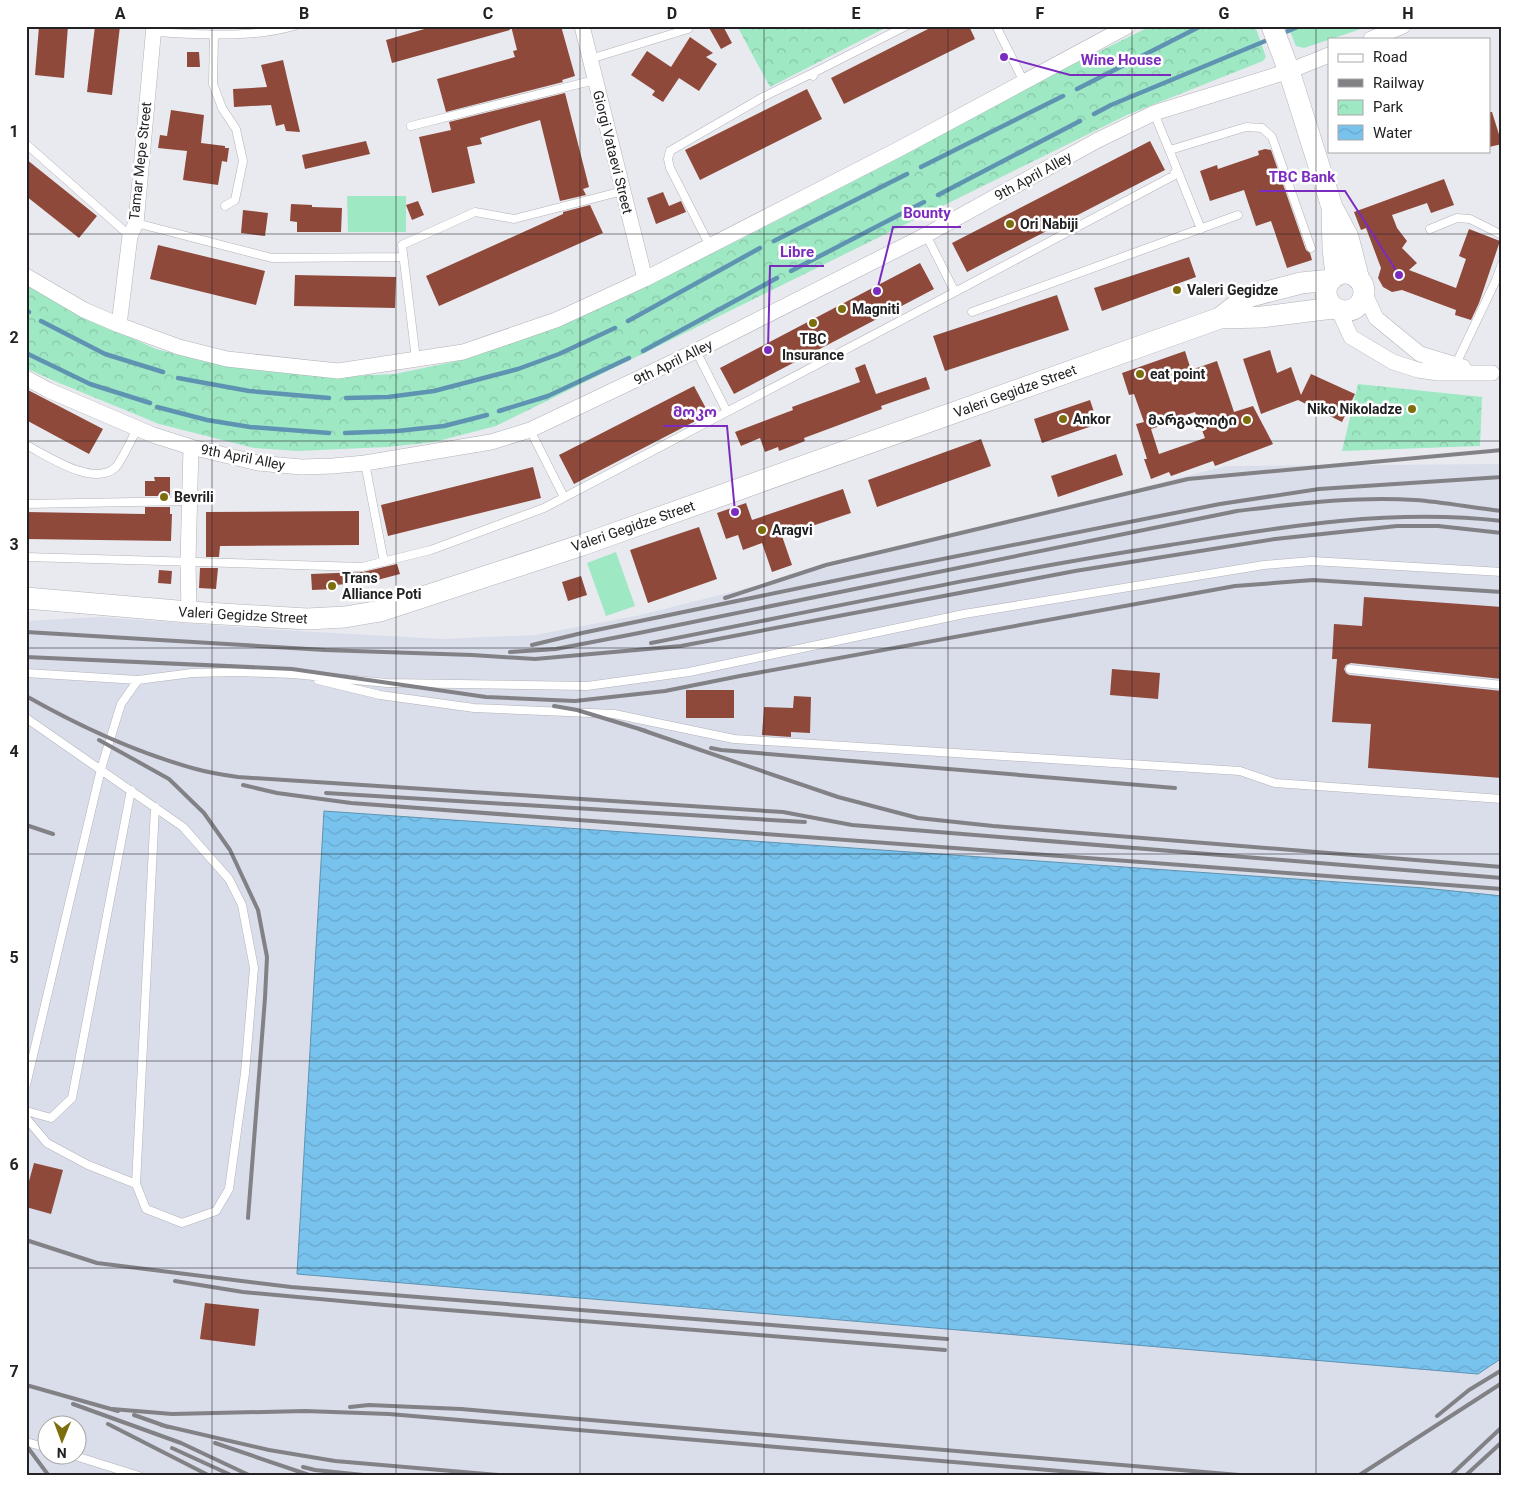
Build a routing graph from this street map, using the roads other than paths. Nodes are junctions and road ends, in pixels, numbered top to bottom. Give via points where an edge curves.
1 (294, 26) edge
2 (582, 26) edge
3 (690, 26) edge
4 (906, 26) edge
5 (996, 26) edge
6 (1128, 26) edge
7 (1272, 26) edge
8 (1403, 26) edge
9 (153, 29) edge
10 (214, 35) junction
11 (1373, 38) edge
12 (1328, 55) edge
13 (590, 59) junction
14 (1289, 71) junction
15 (595, 80) junction
16 (1024, 82) junction
17 (1154, 113) junction
18 (411, 126) dead end
19 (26, 144) edge
20 (1170, 150) junction
21 (1177, 169) junction
22 (623, 191) junction
23 (225, 206) dead end
24 (1332, 207) junction
25 (1238, 215) dead end
26 (133, 229) junction
27 (1201, 229) junction
28 (1430, 229) dead end
29 (926, 235) junction
30 (1502, 235) edge
31 (710, 246) junction
32 (1311, 248) dead end
33 (402, 257) junction
34 (1502, 264) edge
35 (26, 276) edge
36 (645, 278) junction
37 (1333, 278) junction
38 (1362, 286) junction
39 (955, 292) junction
40 (1336, 309) junction
41 (972, 312) dead end
42 (1220, 318) junction
43 (119, 325) junction
44 (696, 351) junction
45 (416, 359) junction
46 (1455, 366) junction
47 (1497, 374) edge
48 (26, 378) edge
49 (727, 412) junction
50 (137, 429) junction
51 (530, 430) junction
52 (26, 445) edge
53 (191, 447) junction
54 (365, 463) junction
55 (564, 497) junction
56 (189, 501) junction
57 (26, 504) edge
58 (26, 557) edge
59 (188, 561) junction
60 (384, 562) junction
61 (1502, 572) edge
62 (26, 598) edge
63 (189, 612) junction
64 (1350, 669) dead end
65 (26, 673) edge
66 (292, 674) junction
67 (138, 680) junction
68 (1502, 685) edge
69 (26, 718) edge
70 (101, 769) junction
71 (131, 790) junction
72 (1502, 798) edge
73 (155, 807) junction
74 (26, 1085) edge
75 (26, 1112) edge
76 (26, 1118) edge
77 (136, 1184) junction
78 (88, 1460) edge
79 (140, 1476) edge

1 - 10 lane
2 - 13 street, Giorgi Vataevi Street
3 - 13 lane
4 - 31 lane via 814,75 765,96 670,150 670,168
5 - 16 lane
6 - 16 street
7 - 14 street
8 - 11 street
9 - 10 lane
9 - 26 street, Tamar Mepe Street
10 - 23 lane via 213,84 222,108 236,129 243,161 235,200
12 - 14 street, 9th April Alley
13 - 15 street, Giorgi Vataevi Street
14 - 17 street, 9th April Alley
14 - 24 street
15 - 18 lane
15 - 22 street, Giorgi Vataevi Street
16 - 31 street
17 - 20 lane
17 - 29 street, 9th April Alley via 1098,140
19 - 26 lane
20 - 21 lane
20 - 32 lane via 1246,127 1262,128 1272,137
21 - 27 lane
21 - 39 lane via 1173,176
22 - 33 lane via 514,219 476,212 402,245
22 - 36 street, Giorgi Vataevi Street
24 - 37 street
24 - 38 street via 1348,237
25 - 27 lane
26 - 33 lane via 272,258
26 - 43 street, Tamar Mepe Street
27 - 41 lane
28 - 30 lane via 1457,218 1470,219
29 - 39 lane
29 - 44 street, 9th April Alley
31 - 36 street
33 - 45 lane
34 - 46 lane
35 - 43 street via 84,310
36 - 45 street via 556,320 463,352
37 - 38 street via 1348,274
37 - 40 street via 1326,298
37 - 42 street, Valeri Gegidze Street via 1247,297
38 - 40 street via 1359,305 1347,312
38 - 46 street via 1376,318 1420,354
39 - 49 lane
40 - 42 street, Valeri Gegidze Street
40 - 47 street via 1351,337 1393,362 1438,373
42 - 63 street, Valeri Gegidze Street via 582,545 380,611 307,619
43 - 45 street via 179,347 227,359 338,371
44 - 49 lane
44 - 51 street, 9th April Alley
46 - 47 street
48 - 50 street, 9th April Alley
49 - 55 lane
50 - 52 lane via 116,467 101,474 78,472
50 - 53 street, 9th April Alley
51 - 54 street, 9th April Alley via 491,442
51 - 55 lane
53 - 54 street, 9th April Alley via 258,463 292,466
53 - 56 street
54 - 60 lane
55 - 60 lane via 544,508 431,550
56 - 57 lane
56 - 59 street
58 - 59 lane
59 - 60 lane via 362,567
59 - 63 street
61 - 66 lane via 1312,561 1264,565 964,614 688,672 587,686 387,683
62 - 63 street, Valeri Gegidze Street
64 - 68 lane
65 - 67 lane
66 - 67 lane via 192,673
66 - 72 lane via 380,695 474,708 614,714 734,739 1240,771 1275,783
67 - 70 lane via 121,704
69 - 70 lane
70 - 71 lane
70 - 74 lane
71 - 73 lane
71 - 75 lane via 72,1098 51,1118
73 - 77 lane
73 - 77 lane via 184,827 229,879 242,905 254,968 245,1073 229,1190 216,1211 182,1223 146,1209
76 - 77 lane via 47,1143 88,1165
78 - 79 lane

